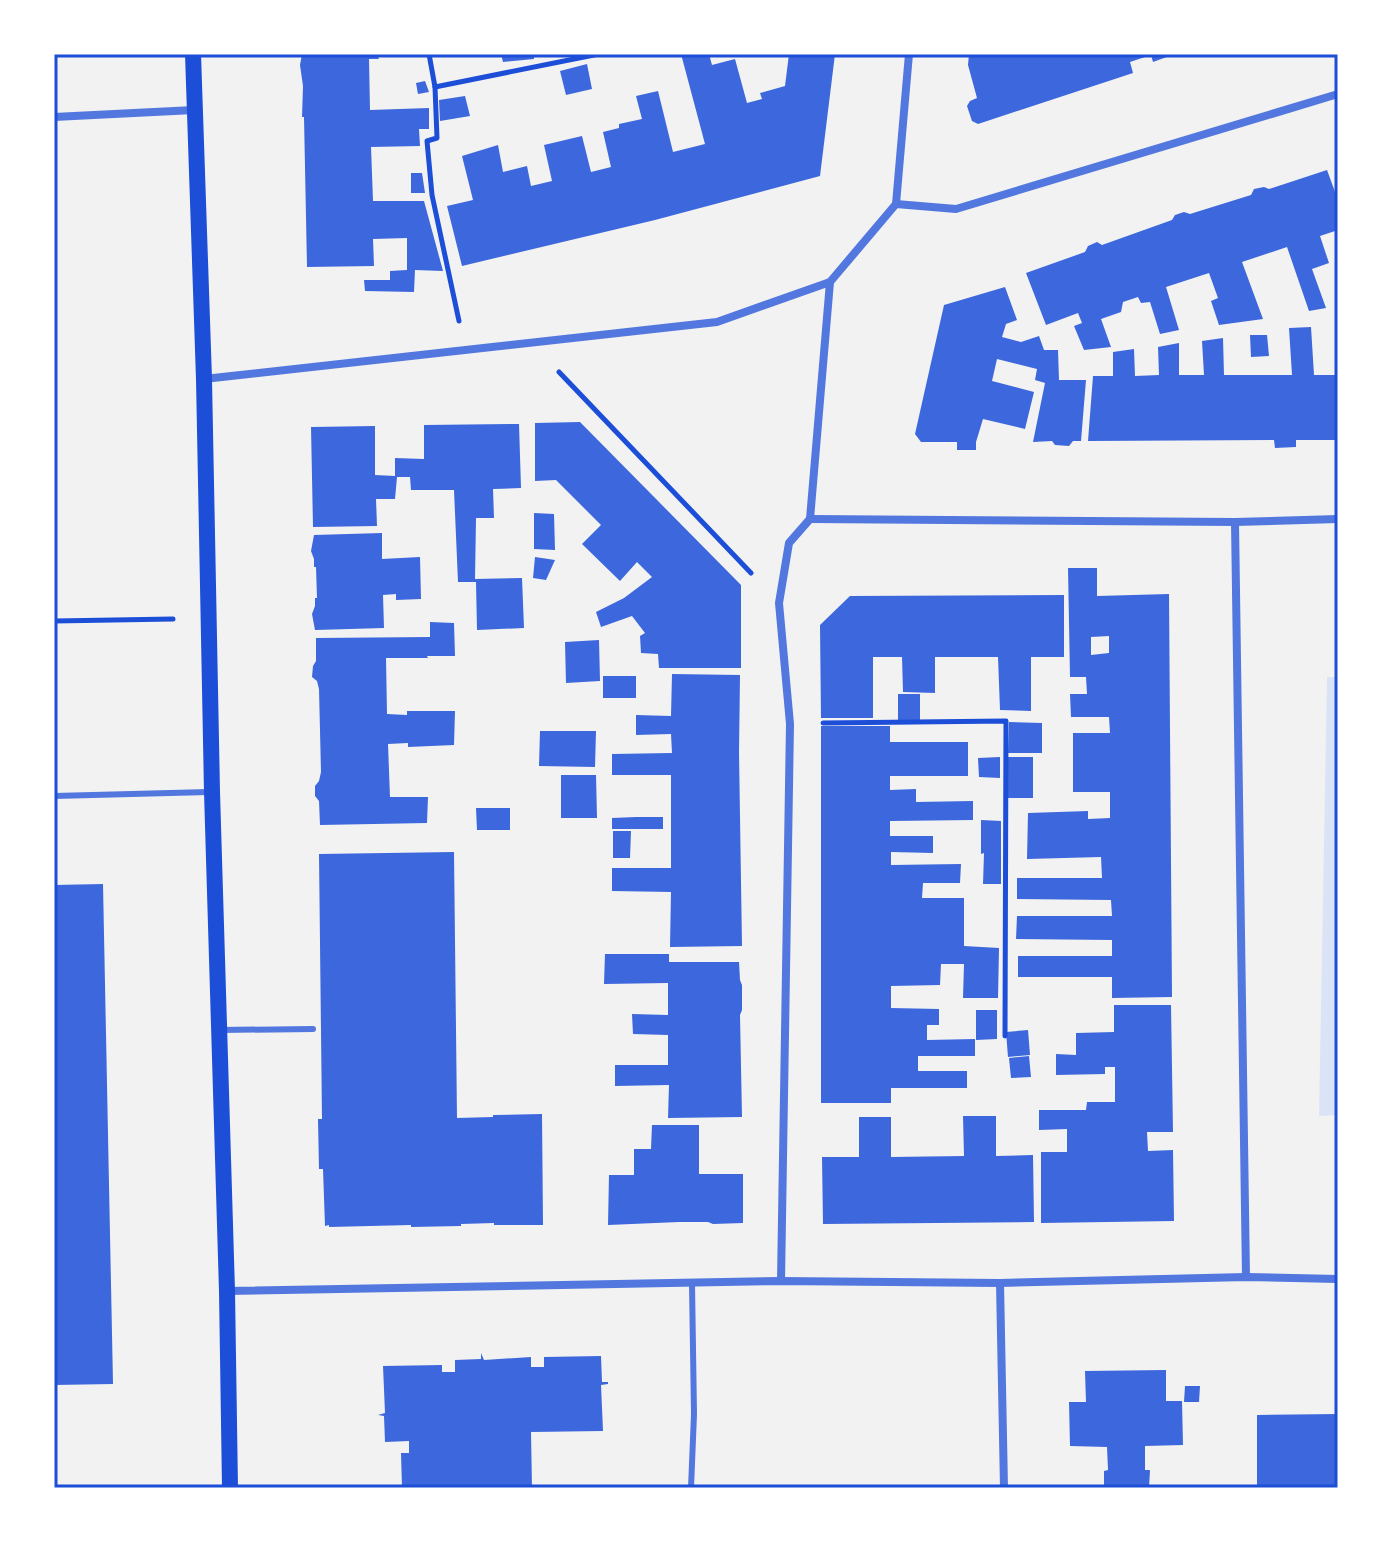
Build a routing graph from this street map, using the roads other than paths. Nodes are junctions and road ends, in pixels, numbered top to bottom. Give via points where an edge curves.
1 (193, 54) edge
2 (909, 54) edge
3 (1338, 94) edge
4 (194, 110) junction
5 (54, 117) edge
6 (896, 204) junction
7 (830, 282) junction
8 (204, 379) junction
9 (810, 519) junction
10 (1338, 519) edge
11 (1235, 522) junction
12 (212, 792) junction
13 (54, 796) edge
14 (313, 1029) dead end
15 (219, 1030) junction
16 (1246, 1277) junction
17 (1338, 1279) edge
18 (781, 1281) junction
19 (1000, 1283) junction
20 (692, 1284) junction
21 (227, 1291) junction
22 (230, 1488) edge
23 (691, 1488) edge
24 (1004, 1488) edge

1 - 4 main road
2 - 6 street
3 - 6 street via 956,209
4 - 5 street
4 - 8 main road
6 - 7 street
7 - 8 street via 717,322
7 - 9 street
8 - 12 main road
9 - 11 street
9 - 18 street via 789,543 779,603 790,724
10 - 11 street
11 - 16 street
12 - 13 lane
12 - 15 main road
14 - 15 lane
15 - 21 main road
16 - 17 street
16 - 19 street
18 - 19 street
18 - 20 street
19 - 24 street
20 - 21 street
20 - 23 lane
21 - 22 main road

